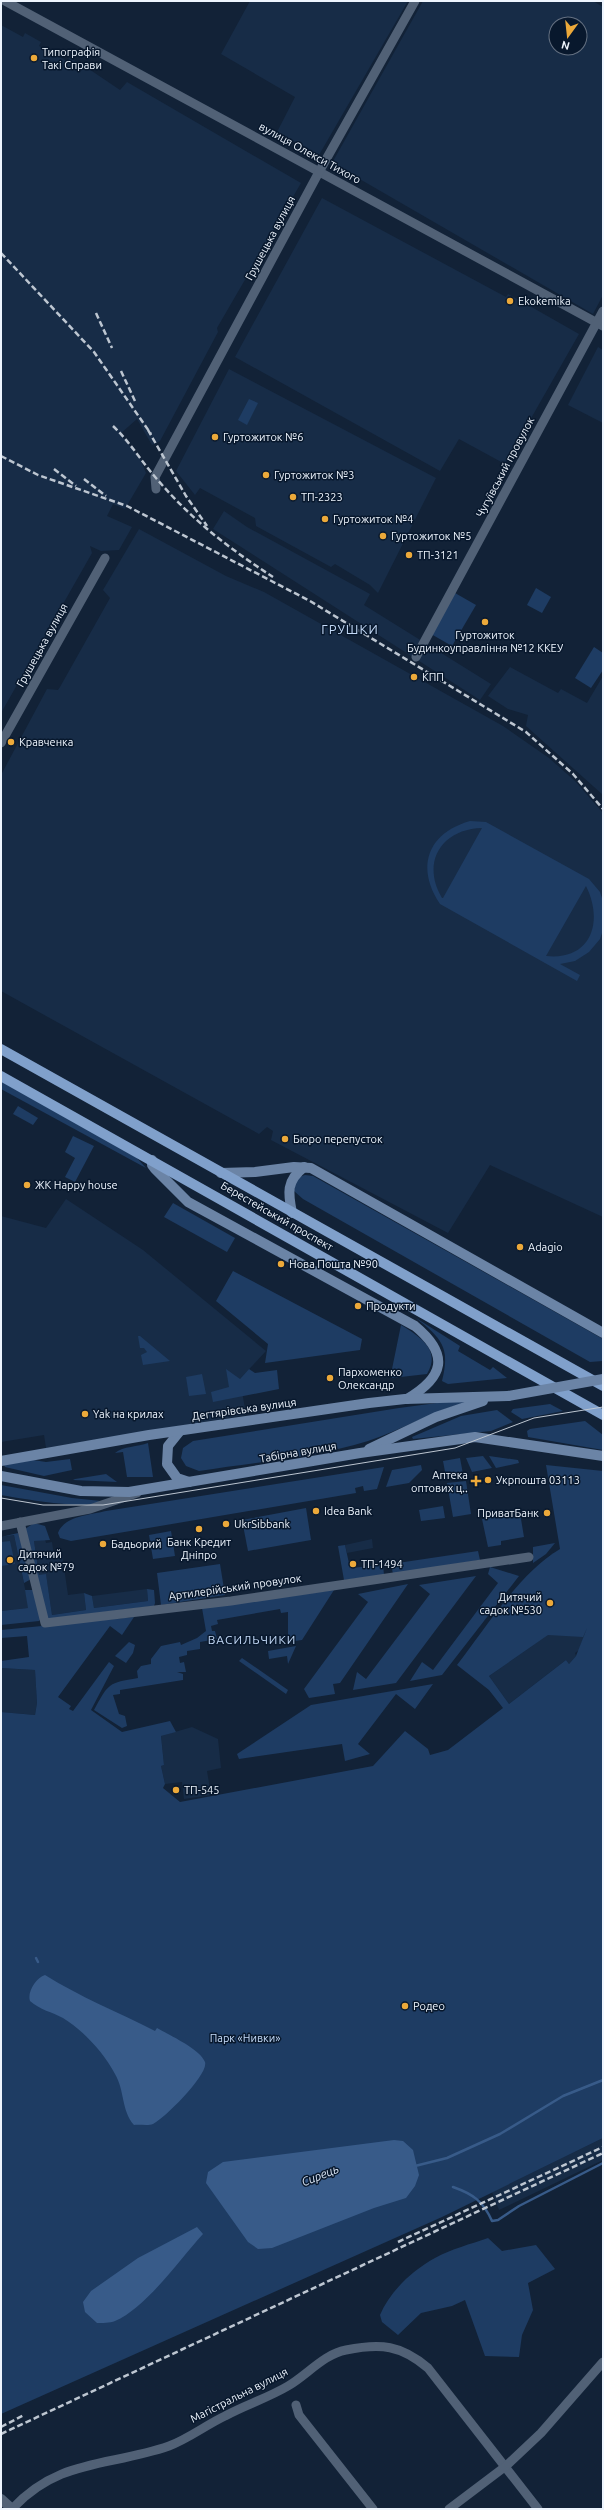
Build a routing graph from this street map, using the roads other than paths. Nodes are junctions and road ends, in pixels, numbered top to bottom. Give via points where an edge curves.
1 (5, 1) edge
2 (415, 1) edge
3 (319, 172) junction
4 (603, 311) edge
5 (600, 324) edge
6 (156, 489) dead end
7 (105, 558) dead end
8 (416, 657) dead end
9 (1, 743) edge
10 (1, 1049) edge
11 (1, 1076) edge
12 (152, 1160) junction
13 (304, 1167) junction
14 (221, 1173) junction
15 (292, 1213) junction
16 (603, 1333) edge
17 (603, 1379) edge
18 (603, 1386) edge
19 (492, 1398) junction
20 (405, 1399) junction
21 (603, 1415) edge
22 (180, 1430) junction
23 (360, 1453) junction
24 (603, 1456) edge
25 (1, 1461) edge
26 (1, 1476) edge
27 (190, 1482) junction
28 (146, 1490) junction
29 (20, 1522) junction
30 (1, 1526) edge
31 (530, 1557) dead end
32 (603, 2362) edge
33 (296, 2405) dead end
34 (506, 2466) junction
35 (1, 2499) edge
36 (12, 2509) edge
37 (373, 2509) edge
38 (449, 2509) edge
39 (538, 2509) edge

1 - 3 street, вулиця Олекси Тихого
2 - 3 street, Грушецька вулиця
3 - 5 street, вулиця Олекси Тихого
3 - 6 street, Грушецька вулиця via 155,477
4 - 5 street, Чугуївський провулок
5 - 8 street, Чугуївський провулок
7 - 9 street, Грушецька вулиця
10 - 14 main road, Берестейський проспект
11 - 12 main road, Берестейський проспект
12 - 20 main road via 154,1170 188,1202 414,1326 424,1334 438,1354 437,1374 421,1390
12 - 21 main road, Берестейський проспект
13 - 14 main road
13 - 15 main road via 289,1184
13 - 16 main road via 311,1168
14 - 15 main road, Берестейський проспект
15 - 18 main road, Берестейський проспект
17 - 19 main road, Дегтярівська вулиця, bridge
19 - 20 main road, Дегтярівська вулиця
19 - 23 main road, Дегтярівська вулиця via 436,1417
20 - 22 main road, Дегтярівська вулиця
22 - 25 main road, Дегтярівська вулиця
22 - 27 main road via 168,1446 166,1464 178,1478
23 - 24 main road, Табірна вулиця via 475,1437
23 - 27 main road, Табірна вулиця
26 - 28 main road via 81,1491 105,1493
27 - 28 main road, Табірна вулиця
28 - 29 street, Табірна вулиця via 90,1509
29 - 30 street, Табірна вулиця
29 - 31 street, Артилерійський провулок via 46,1623 231,1601
32 - 34 street via 541,2433
33 - 37 street via 299,2415
34 - 36 street, Магістральна вулиця via 428,2368 411,2354 387,2347 370,2347 344,2350 316,2364 288,2386 221,2417 170,2445 124,2459 73,2468 43,2482
34 - 38 street
34 - 39 street, Магістральна вулиця
35 - 36 street

